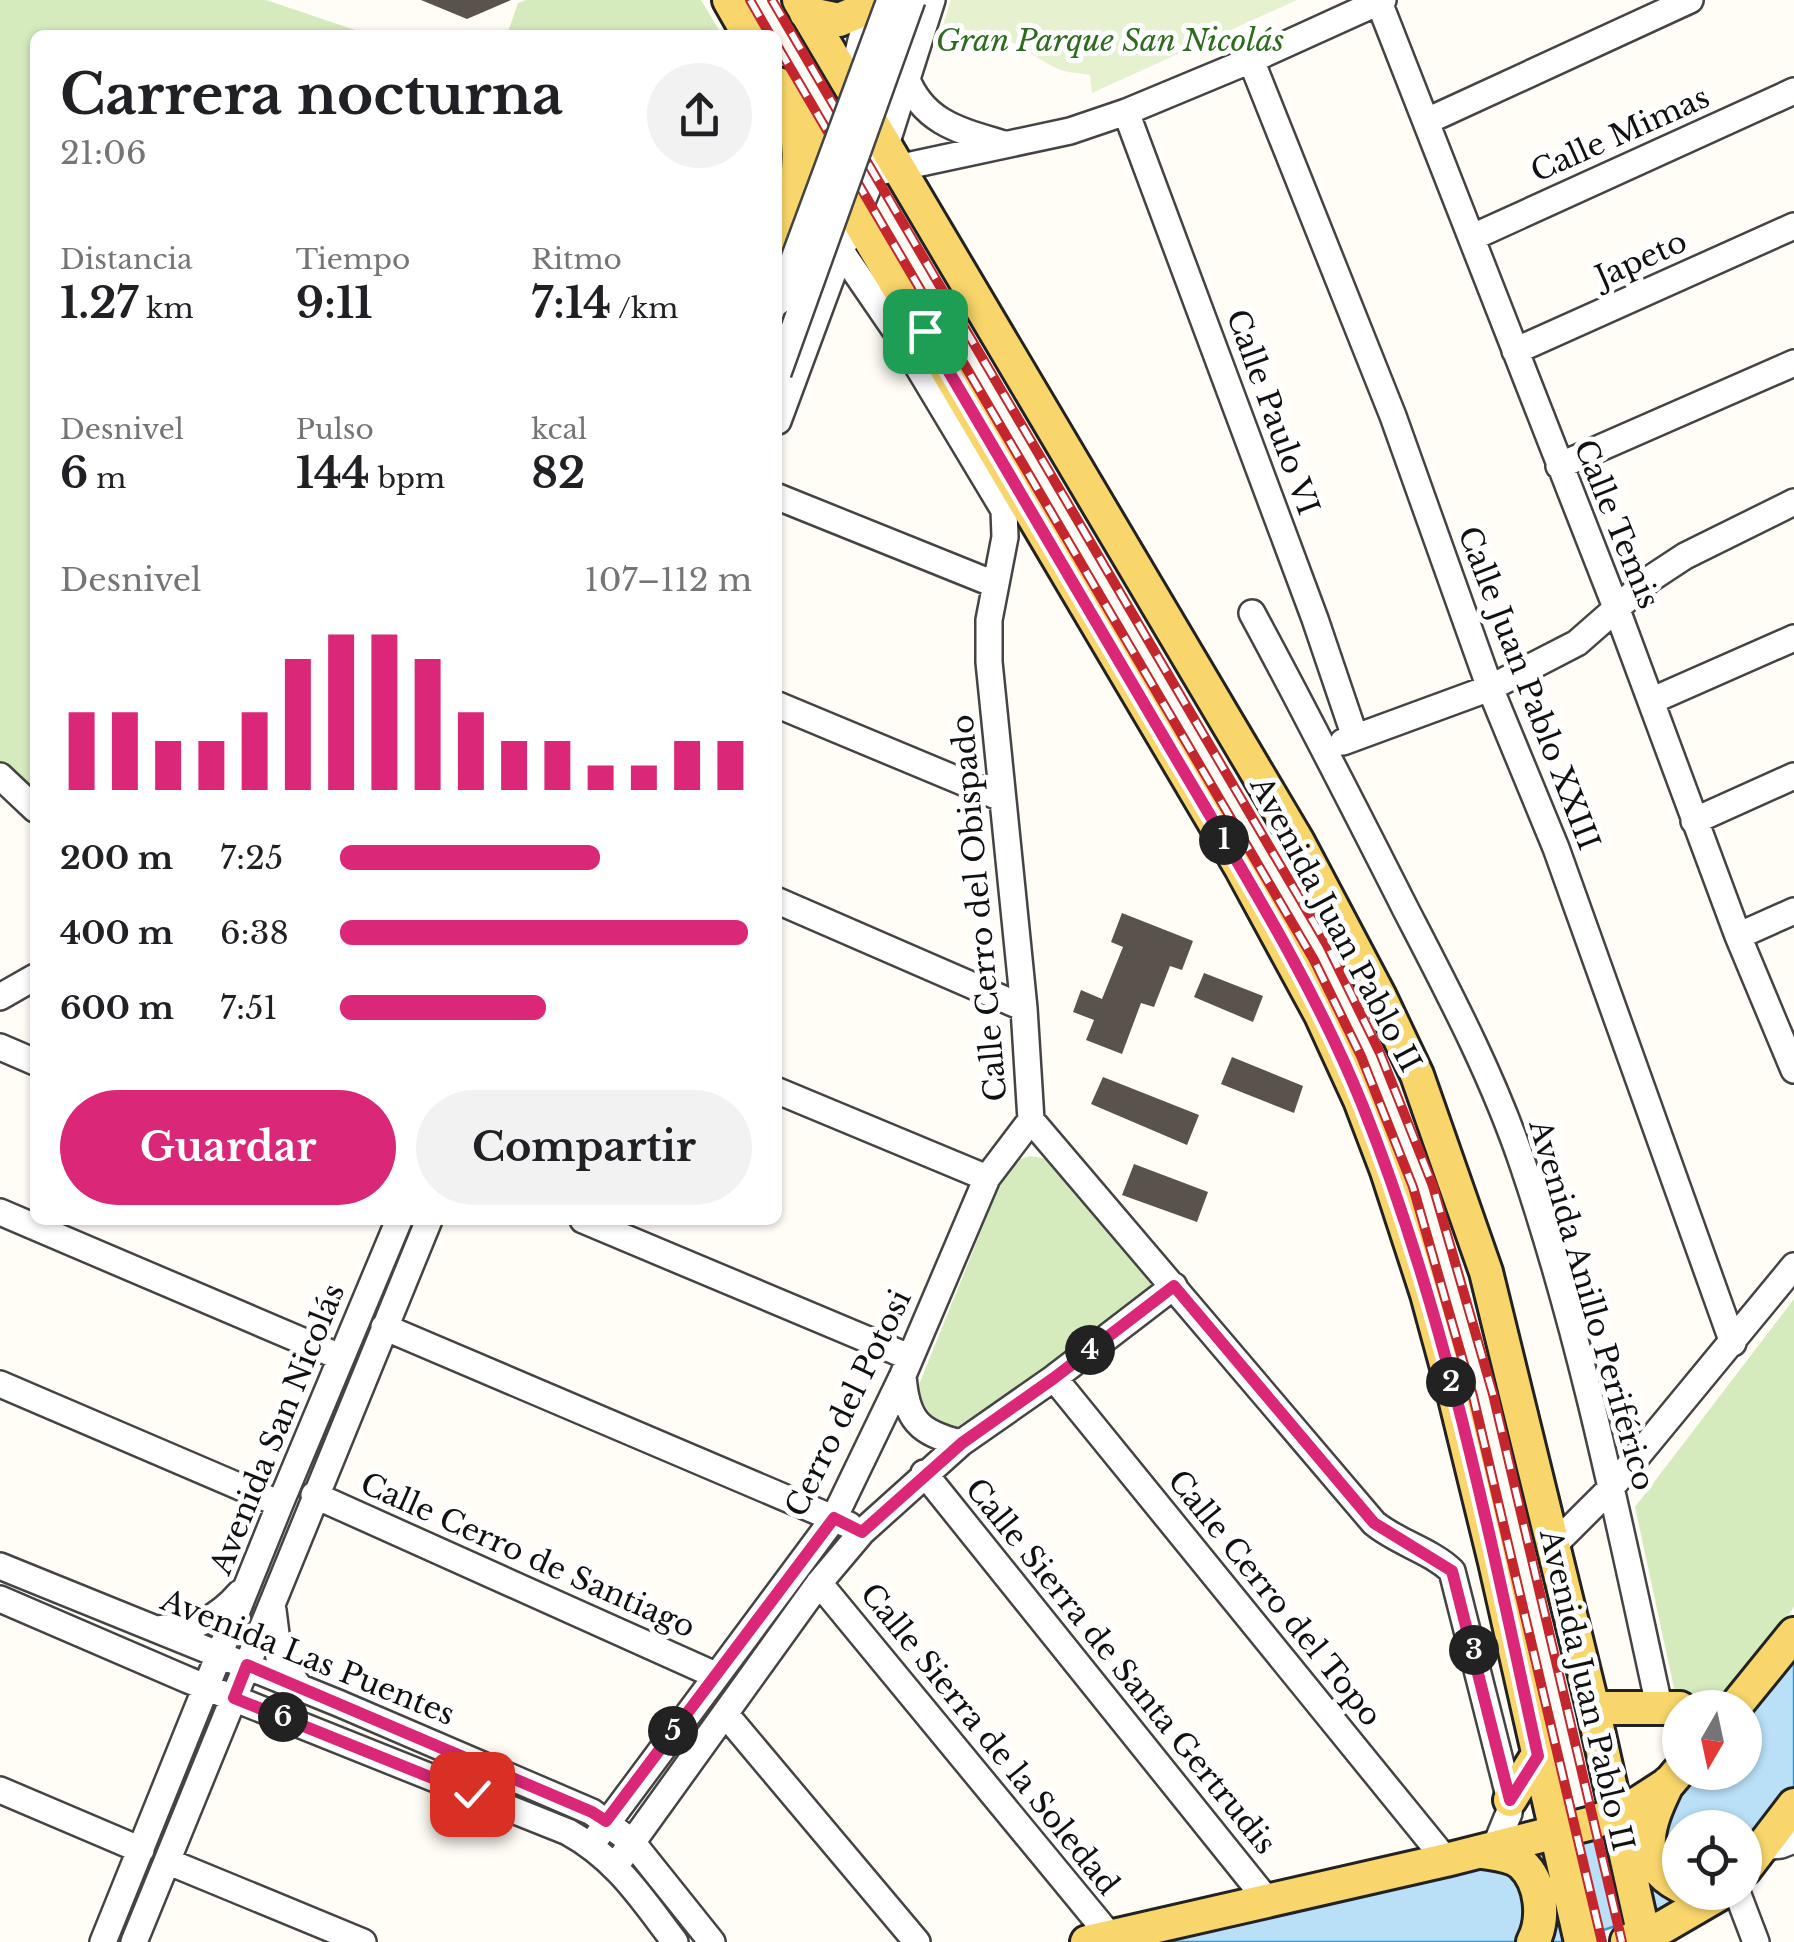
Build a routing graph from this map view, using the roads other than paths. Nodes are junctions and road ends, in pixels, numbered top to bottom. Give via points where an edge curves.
1 (729, 0) edge
2 (912, 0) edge
3 (932, 0) edge
4 (1690, 0) edge
5 (1381, 1) edge
6 (802, 6) edge
7 (873, 11) edge
8 (747, 30) edge
9 (1251, 60) junction
10 (909, 68) junction
11 (850, 83) junction
12 (1794, 91) edge
13 (785, 98) edge
14 (1126, 112) junction
15 (1427, 121) junction
16 (1009, 145) junction
17 (823, 162) junction
18 (886, 163) junction
19 (857, 214) junction
20 (1794, 226) edge
21 (786, 235) edge
22 (1473, 237) junction
23 (841, 251) junction
24 (782, 290) edge
25 (1515, 351) junction
26 (782, 361) edge
27 (1794, 363) edge
28 (782, 410) edge
29 (1559, 466) junction
30 (782, 499) edge
31 (1794, 502) edge
32 (994, 584) junction
33 (1618, 610) junction
34 (1252, 613) dead end
35 (1794, 638) edge
36 (1490, 688) junction
37 (1651, 702) junction
38 (782, 707) edge
39 (1355, 737) junction
40 (1325, 750) junction
41 (0, 776) edge
42 (1794, 776) edge
43 (1000, 798) junction
44 (30, 804) edge
45 (1694, 821) junction
46 (782, 904) edge
47 (1794, 911) edge
48 (1738, 936) junction
49 (30, 980) edge
50 (0, 996) edge
51 (1024, 1008) junction
52 (0, 1047) edge
53 (1791, 1053) edge
54 (30, 1060) edge
55 (782, 1093) edge
56 (1031, 1120) junction
57 (987, 1178) junction
58 (0, 1212) edge
59 (30, 1225) edge
60 (30, 1225) edge
61 (397, 1225) edge
62 (420, 1225) edge
63 (594, 1225) edge
64 (1794, 1266) edge
65 (1174, 1286) junction
66 (384, 1327) junction
67 (1733, 1343) junction
68 (340, 1357) junction
69 (906, 1366) junction
70 (1054, 1378) junction
71 (0, 1384) edge
72 (962, 1443) junction
73 (924, 1473) junction
74 (1612, 1488) junction
75 (314, 1495) junction
76 (280, 1504) junction
77 (834, 1518) junction
78 (862, 1532) junction
79 (1554, 1545) junction
80 (0, 1566) edge
81 (820, 1584) junction
82 (247, 1585) junction
83 (274, 1596) junction
84 (0, 1598) edge
85 (147, 1626) junction
86 (1794, 1634) edge
87 (219, 1656) junction
88 (149, 1664) junction
89 (247, 1665) junction
90 (715, 1675) junction
91 (205, 1687) junction
92 (300, 1688) junction
93 (1670, 1690) edge
94 (1749, 1690) edge
95 (234, 1698) junction
96 (1593, 1708) junction
97 (1662, 1709) edge
98 (280, 1716) junction
99 (726, 1716) junction
100 (186, 1736) junction
101 (214, 1748) junction
102 (1538, 1756) junction
103 (0, 1790) edge
104 (1663, 1790) edge
105 (1667, 1790) edge
106 (1510, 1800) junction
107 (1794, 1805) edge
108 (606, 1821) junction
109 (1616, 1822) junction
110 (1556, 1838) junction
111 (632, 1842) junction
112 (591, 1844) junction
113 (141, 1850) junction
114 (1494, 1852) junction
115 (1767, 1852) edge
116 (1446, 1860) junction
117 (168, 1862) junction
118 (616, 1865) junction
119 (1662, 1874) edge
120 (1267, 1900) junction
121 (1697, 1910) edge
122 (1744, 1910) edge
123 (1638, 1936) edge
124 (1098, 1939) edge
125 (1580, 1940) edge
126 (103, 1942) edge
127 (134, 1942) edge
128 (363, 1942) edge
129 (675, 1942) edge
130 (712, 1942) edge
131 (917, 1942) edge
132 (1533, 1942) edge
133 (1756, 1942) edge

1 - 8 main road
2 - 26 street, bridge
3 - 10 street
4 - 15 street
5 - 9 street
5 - 15 street, Calle Temis
6 - 7 main road via 838,20
6 - 11 main road, Avenida Juan Pablo II
7 - 10 street via 869,50
7 - 11 street
7 - 24 street, bridge
9 - 14 street
9 - 36 street, Calle Juan Pablo XXIII via 1393,416
10 - 16 street via 919,104 930,115
10 - 18 street
11 - 17 street
11 - 18 main road, Avenida Juan Pablo II
12 - 22 street, Calle Mimas
13 - 17 main road, Avenida Juan Pablo II
13 - 21 main road via 800,160
14 - 16 street
14 - 39 street, Calle Paulo VI
15 - 22 street, Calle Temis
16 - 18 street
17 - 18 street
17 - 19 main road, Avenida Juan Pablo II
17 - 21 street
18 - 19 street
18 - 79 main road, Avenida Juan Pablo II via 1298,842 1380,997 1417,1075 1486,1272
19 - 23 street
19 - 102 main road, Avenida Juan Pablo II via 1240,866 1360,1100 1447,1368
20 - 25 street, Japeto
21 - 23 street, Calle Cerro del Obispado
22 - 25 street, Calle Temis
23 - 28 street
23 - 32 street, Calle Cerro del Obispado via 1004,510
25 - 29 street, Calle Temis
27 - 29 street
29 - 33 street, Calle Temis
30 - 32 street
31 - 33 street via 1685,556
32 - 43 street, Calle Cerro del Obispado via 989,662
33 - 36 street via 1577,643
33 - 37 street, Calle Temis
34 - 40 street, Avenida Anillo Periférico
35 - 37 street
36 - 39 street
36 - 67 street, Calle Juan Pablo XXIII via 1556,848
37 - 45 street, Calle Temis
38 - 43 street
39 - 40 street
40 - 74 street, Avenida Anillo Periférico via 1492,1084 1553,1265
41 - 44 street
42 - 45 street
43 - 51 street, Calle Cerro del Obispado
45 - 48 street, Calle Temis
46 - 51 street
47 - 48 street
48 - 53 street, Calle Temis
49 - 50 street
51 - 56 street, Calle Cerro del Obispado
52 - 54 street
55 - 57 street
56 - 57 street, Cerro del Potosi
56 - 65 street, Calle Cerro del Obispado
57 - 69 street, Cerro del Potosi
58 - 60 street
59 - 68 street
61 - 68 street, Avenida San Nicolás
62 - 66 street, Avenida San Nicolás
63 - 69 street
64 - 67 street
65 - 70 street
65 - 106 street, Calle Cerro del Obispado via 1374,1523 1452,1571
66 - 75 street, Avenida San Nicolás
66 - 77 street
67 - 74 street
68 - 76 street, Avenida San Nicolás
69 - 72 street via 906,1406 921,1427
69 - 77 street, Cerro del Potosi
70 - 72 street
70 - 116 street, Calle Cerro del Topo
71 - 76 street
72 - 73 street
73 - 78 street
73 - 120 street, Calle Sierra de Santa Gertrudis
74 - 79 street
74 - 93 street, Avenida Anillo Periférico
75 - 83 street, Avenida San Nicolás
75 - 90 street, Calle Cerro de Santiago
76 - 82 street, Avenida San Nicolás
77 - 78 street
77 - 90 street, Cerro del Potosi
78 - 81 street
79 - 96 main road, Avenida Juan Pablo II
80 - 85 street, Avenida Las Puentes
81 - 99 street
81 - 124 street, Calle Sierra de la Soledad
82 - 85 street via 198,1626
82 - 87 street, Avenida San Nicolás
83 - 89 street, Avenida San Nicolás
83 - 92 street via 279,1658
84 - 88 street
85 - 87 street, Avenida Las Puentes
86 - 94 main road
87 - 89 street, Avenida Las Puentes
87 - 91 street, Avenida San Nicolás
88 - 91 street
88 - 100 street via 176,1693
89 - 92 street, Avenida Las Puentes
89 - 95 street, Avenida San Nicolás
90 - 108 street, Cerro del Potosi
91 - 95 street
91 - 100 street, Avenida San Nicolás
92 - 108 street, Avenida Las Puentes
95 - 98 street
95 - 101 street, Avenida San Nicolás
96 - 97 main road
96 - 109 main road, Avenida Juan Pablo II
98 - 101 street via 243,1724
98 - 112 street
99 - 111 street
99 - 131 street
100 - 113 street, Avenida San Nicolás
101 - 117 street, Avenida San Nicolás
102 - 106 main road
102 - 110 main road, Avenida Juan Pablo II
103 - 113 street
104 - 109 main road
105 - 119 main road via 1648,1835 1648,1850
106 - 114 street
107 - 115 main road
108 - 111 street, Avenida Las Puentes
108 - 112 street, Cerro del Potosi
109 - 110 main road
109 - 123 main road, Avenida Juan Pablo II
110 - 114 main road
110 - 125 main road, Avenida Juan Pablo II
111 - 118 street
111 - 130 street, Avenida Las Puentes
112 - 118 street
113 - 126 street, Avenida San Nicolás
114 - 116 main road
114 - 132 main road via 1522,1863 1539,1898
116 - 120 main road
117 - 127 street, Avenida San Nicolás
117 - 128 street
118 - 129 street
120 - 124 main road
121 - 123 main road
122 - 133 street

